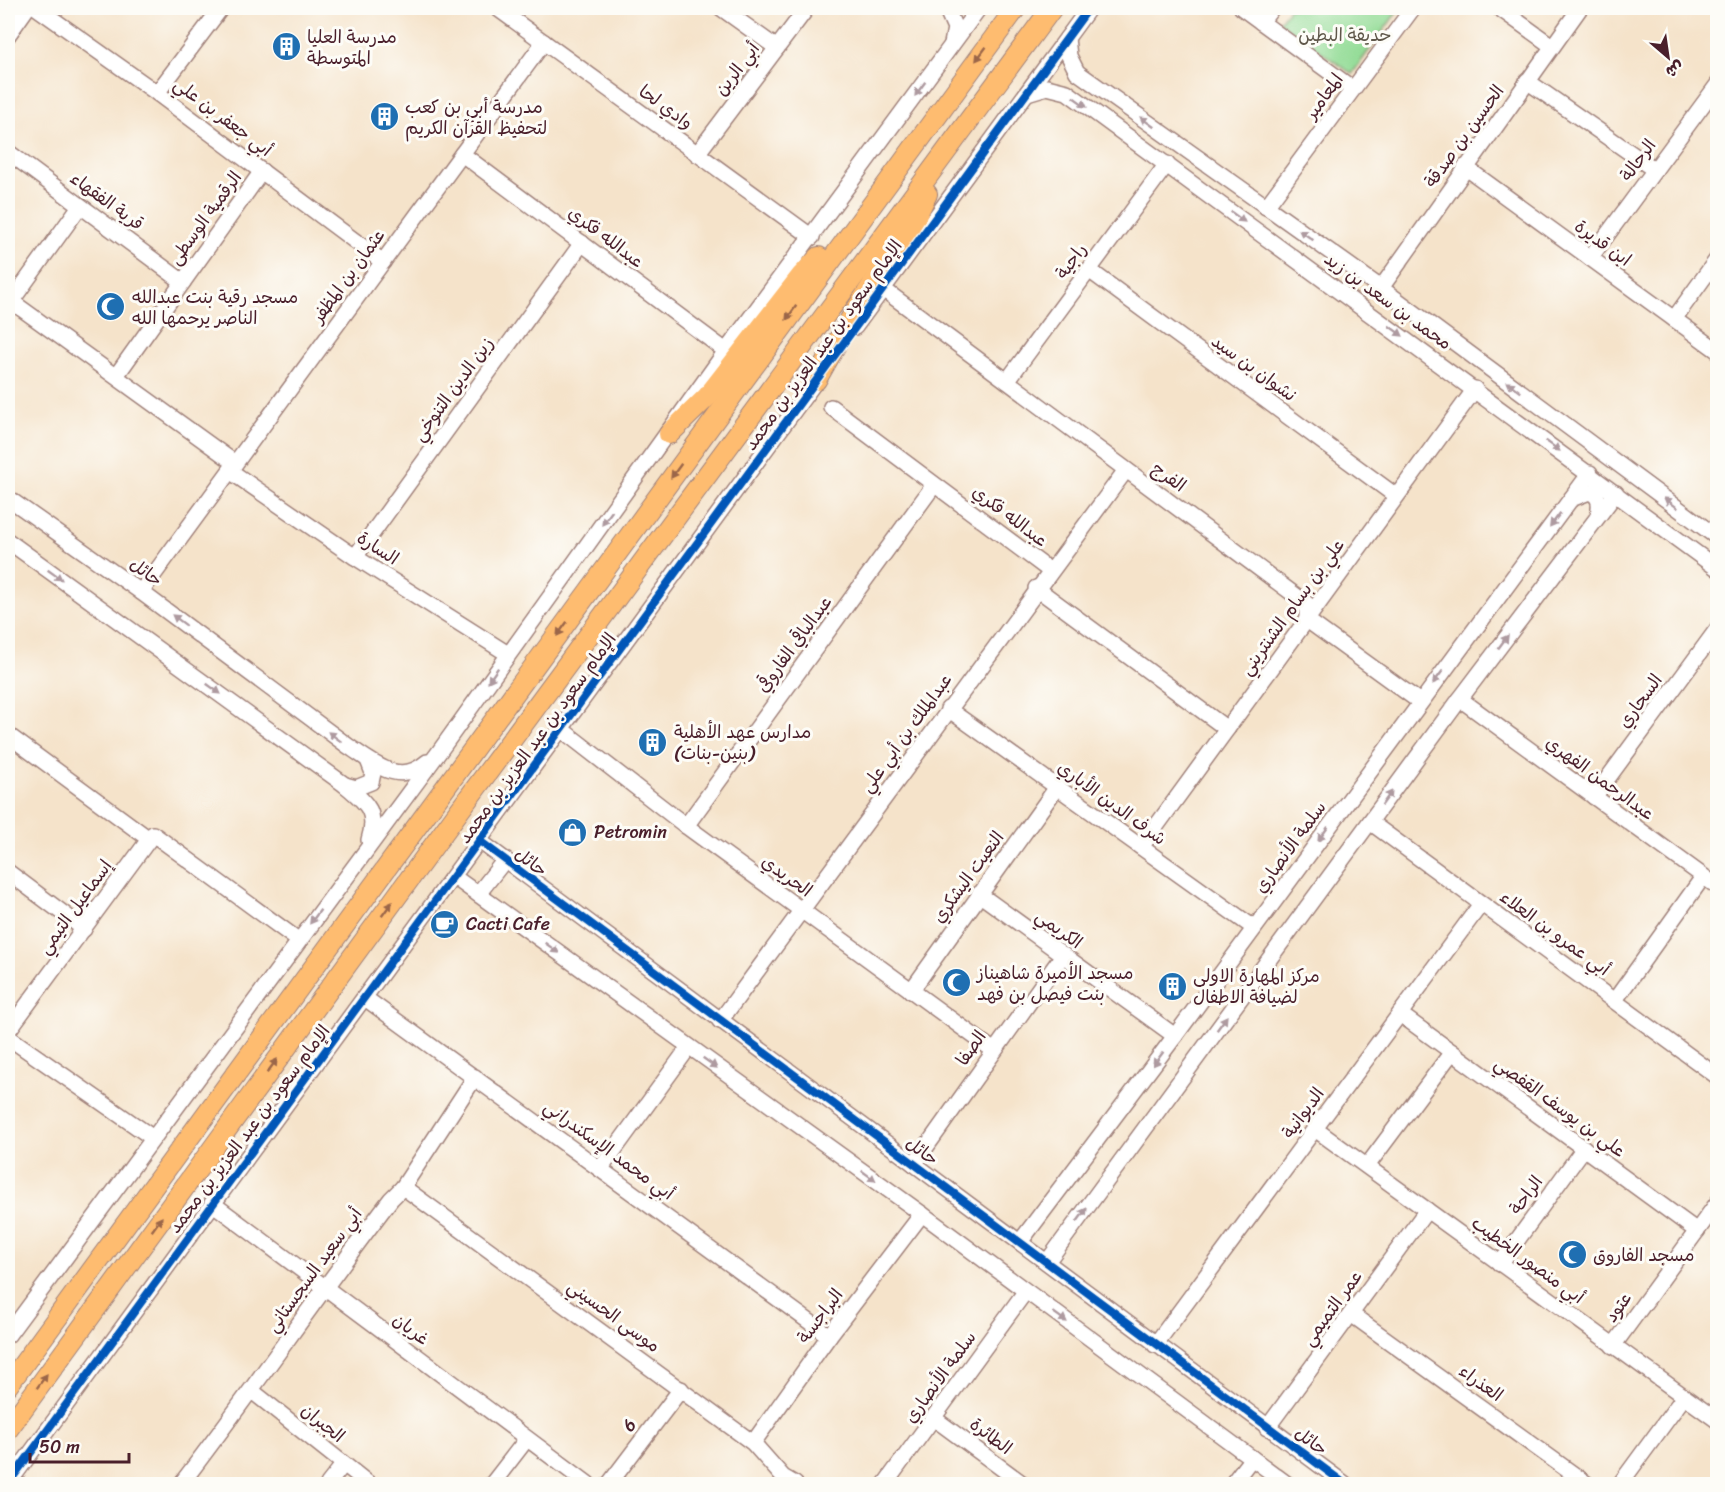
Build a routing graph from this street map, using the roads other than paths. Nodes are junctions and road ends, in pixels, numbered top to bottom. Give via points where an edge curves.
1 (27, 8) edge
2 (37, 8) edge
3 (221, 8) edge
4 (497, 8) edge
5 (721, 8) edge
6 (807, 8) edge
7 (946, 8) edge
8 (980, 8) edge
9 (1016, 8) edge
10 (1052, 8) edge
11 (1089, 8) edge
12 (1242, 8) edge
13 (1272, 8) edge
14 (1413, 8) edge
15 (1499, 8) edge
16 (1580, 8) edge
17 (1261, 22) junction
18 (8, 35) edge
19 (1067, 38) junction
20 (544, 42) junction
21 (951, 46) junction
22 (1552, 46) junction
23 (777, 48) junction
24 (1527, 81) junction
25 (1718, 84) edge
26 (1353, 89) junction
27 (157, 93) junction
28 (1026, 93) junction
29 (949, 149) junction
30 (8, 152) edge
31 (462, 154) junction
32 (698, 154) junction
33 (1167, 164) junction
34 (1465, 167) junction
35 (1655, 170) junction
36 (262, 171) junction
37 (80, 206) junction
38 (1266, 207) junction
39 (865, 211) junction
40 (812, 237) junction
41 (582, 243) junction
42 (1590, 258) junction
43 (1718, 258) edge
44 (383, 262) junction
45 (1089, 270) junction
46 (183, 282) junction
47 (1381, 288) junction
48 (883, 289) junction
49 (9, 304) edge
50 (1674, 319) junction
51 (726, 351) junction
52 (1718, 351) edge
53 (116, 376) junction
54 (816, 380) junction
55 (1007, 381) junction
56 (1475, 389) junction
57 (831, 407) dead end
58 (669, 434) junction
59 (233, 467) junction
60 (1126, 470) junction
61 (1590, 473) junction
62 (934, 484) junction
63 (1616, 493) junction
64 (1396, 496) junction
65 (8, 498) edge
66 (1570, 500) junction
67 (1598, 516) junction
68 (1718, 538) edge
69 (8, 541) edge
70 (355, 557) junction
71 (1718, 568) edge
72 (1049, 570) junction
73 (1036, 588) junction
74 (141, 592) junction
75 (1307, 620) junction
76 (1718, 628) edge
77 (508, 654) junction
78 (1460, 699) junction
79 (1420, 702) junction
80 (948, 709) junction
81 (561, 729) junction
82 (1227, 729) junction
83 (8, 735) edge
84 (439, 752) junction
85 (368, 760) junction
86 (345, 785) junction
87 (1058, 788) junction
88 (1594, 797) junction
89 (1370, 822) junction
90 (686, 826) junction
91 (151, 836) junction
92 (481, 842) junction
93 (1141, 847) junction
94 (366, 849) junction
95 (504, 861) junction
96 (8, 872) edge
97 (454, 877) junction
98 (1703, 877) junction
99 (1718, 887) edge
100 (478, 894) junction
101 (979, 894) junction
102 (1481, 904) junction
103 (801, 911) junction
104 (1254, 928) junction
105 (84, 929) junction
106 (298, 940) junction
107 (1063, 955) junction
108 (911, 991) junction
109 (365, 998) junction
110 (1615, 999) junction
111 (1400, 1014) junction
112 (720, 1021) junction
113 (8, 1031) edge
114 (1175, 1036) junction
115 (8, 1037) edge
116 (688, 1047) junction
117 (993, 1050) junction
118 (1452, 1052) junction
119 (475, 1077) junction
120 (1718, 1077) edge
121 (1315, 1130) junction
122 (153, 1138) junction
123 (1584, 1148) junction
124 (914, 1164) junction
125 (1367, 1166) junction
126 (601, 1168) junction
127 (404, 1187) junction
128 (1718, 1202) edge
129 (212, 1203) junction
130 (1427, 1210) junction
131 (922, 1214) junction
132 (1697, 1231) junction
133 (1020, 1242) junction
134 (1047, 1262) junction
135 (1500, 1264) junction
136 (324, 1288) junction
137 (1025, 1292) junction
138 (1352, 1314) junction
139 (8, 1335) edge
140 (829, 1336) junction
141 (1155, 1345) junction
142 (1613, 1346) junction
143 (8, 1385) edge
144 (681, 1389) junction
145 (252, 1391) junction
146 (1683, 1398) junction
147 (935, 1419) junction
148 (1718, 1421) edge
149 (1267, 1428) junction
150 (8, 1429) edge
151 (526, 1440) junction
152 (753, 1443) junction
153 (1252, 1458) junction
154 (344, 1465) junction
155 (1268, 1479) edge
156 (785, 1482) edge
157 (8, 1485) edge
158 (182, 1485) edge
159 (328, 1485) edge
160 (369, 1485) edge
161 (492, 1485) edge
162 (588, 1485) edge
163 (609, 1485) edge
164 (885, 1485) edge
165 (1023, 1485) edge
166 (1232, 1485) edge
167 (1287, 1485) edge
168 (1345, 1485) edge
169 (1587, 1485) edge
170 (1620, 1485) edge

1 - 18 street
2 - 27 street, أبي جعفر بن علي
3 - 27 street
4 - 20 street, وادي لحا
5 - 23 street
6 - 23 street, أبي الرين
7 - 21 street via 955,28
8 - 21 street
9 -> 39 main road
10 - 29 main road, الإمام سعود بن عبد العزيز بن محمد
11 - 19 street, الإمام سعود بن عبد العزيز بن محمد
12 - 17 street
13 - 17 street
14 - 26 street, المعامير
15 - 22 street
16 - 22 street, الحسين بن صدقة
17 - 26 street
19 - 28 street, الإمام سعود بن عبد العزيز بن محمد
38 -> 19 street, محمد بن سعد بن زيد via 1077,72
20 - 31 street, عثمان بن المظفر
20 - 32 street, وادي لحا
21 -> 40 street
22 - 24 street, الحسين بن صدقة
23 - 32 street, أبي الرين
24 - 34 street, الحسين بن صدقة
24 - 35 street
25 - 35 street, الرحالة
26 - 38 street, المعامير
27 - 36 street, أبي جعفر بن علي
28 -> 33 street, محمد بن سعد بن زيد via 1047,87 1067,93
28 - 48 street, الإمام سعود بن عبد العزيز بن محمد
29 - 54 main road via 915,218
150 -> 29 main road, الإمام سعود بن عبد العزيز بن محمد
30 - 37 street, قرية الفقهاء
31 - 41 street, عبدالله فكري
31 - 44 street, عثمان بن المظفر
32 - 40 street, وادي لحا
33 - 45 street, راجية
33 -> 56 street, محمد بن سعد بن زيد
34 - 42 street, ابن قديرة
34 - 47 street, الحسين بن صدقة
35 - 42 street, الرحالة
36 - 44 street, أبي جعفر بن علي
36 - 46 street, الرقمية الوسطى
37 - 46 street, قرية الفقهاء
37 - 49 street
47 -> 38 street, محمد بن سعد بن زيد
39 - 58 main road via 802,275 707,397
39 -> 143 main road
40 - 51 street
41 - 51 street, عبدالله فكري
41 - 70 street, زين الدين التنوخي
42 - 50 street, ابن قديرة
43 - 50 street
44 - 59 street, عثمان بن المظفر
45 - 55 street, راجية
45 - 64 street, نشوان بن سيد
46 - 53 street, الرقمية الوسطى
68 -> 47 street, محمد بن سعد بن زيد
48 - 54 street, الإمام سعود بن عبد العزيز بن محمد
48 - 55 street, الفرج
49 - 53 street, السارة
50 - 52 street, ابن قديرة
51 - 58 street
53 - 59 street, السارة
54 - 81 street, الإمام سعود بن عبد العزيز بن محمد
55 - 60 street, الفرج
56 -> 61 street, محمد بن سعد بن زيد
56 - 64 street, علي بن بسام الشنتريني
57 - 62 street, عبدالله فكري
58 -> 77 street
59 - 70 street, السارة
59 - 74 street, عثمان بن المظفر
60 - 72 street, عبدالملك بن أبي علي
60 - 75 street, الفرج via 1307,604
61 - 63 street, محمد بن سعد بن زيد
61 - 66 street, سلمة الأنصاري
62 - 72 street, عبدالله فكري
62 - 90 street, عبدالباقي الفاروقي
63 - 67 street
63 - 71 street, محمد بن سعد بن زيد
64 - 75 street, علي بن بسام الشنتريني
65 - 74 street, حائل
66 - 67 street via 1589,492 1596,494
66 -> 79 street, سلمة الأنصاري
78 -> 67 street
69 -> 86 street
70 - 77 street, السارة
72 - 73 street, عبدالملك بن أبي علي
73 - 80 street, عبدالملك بن أبي علي
73 - 82 street
85 -> 74 street, حائل
75 - 79 street, الفرج
75 - 82 street, علي بن بسام الشنتريني
76 - 88 street, السحاري
77 -> 84 street
78 - 88 street, عبدالرحمن الفهري
89 -> 78 street
79 -> 104 street, سلمة الأنصاري
80 - 87 street, شرف الدين الأباري
80 - 103 street, عبدالملك بن أبي علي
81 - 90 street, الحريدي
81 - 92 street, الإمام سعود بن عبد العزيز بن محمد
82 - 93 street, علي بن بسام الشنتريني
83 - 91 street
84 - 85 street, حائل via 417,771 399,773
84 - 94 street
85 - 86 street via 373,773 371,782 356,788
86 - 94 street via 370,809 374,824
87 - 93 street, شرف الدين الأباري
87 - 101 street, النعيت اليشكري
88 - 98 street, عبدالرحمن الفهري
89 - 102 street, أبي عمرو بن العلاء
134 -> 89 street
90 - 103 street, الحريدي
91 - 105 street, إسماعيل التيمي
91 - 106 street
92 - 95 street, حائل
92 - 97 street, الإمام سعود بن عبد العزيز بن محمد
93 - 104 street, شرف الدين الأباري
94 -> 106 street
95 - 100 street
95 - 112 street, حائل
96 - 105 street
97 - 100 street
97 - 109 street, الإمام سعود بن عبد العزيز بن محمد
98 - 99 street, عبدالرحمن الفهري
98 - 110 street
100 -> 116 street
101 - 107 street, الكريمي
101 - 108 street, النعيت اليشكري
102 - 110 street, أبي عمرو بن العلاء
102 - 111 street, الديوانية
103 - 108 street, الحريدي
103 - 112 street, عبدالملك بن أبي علي
104 - 114 street, سلمة الأنصاري
105 - 113 street, إسماعيل التيمي
106 - 122 street
107 - 114 street, الكريمي
107 - 117 street, الصفا
108 - 117 street, الحريدي
109 - 119 street, أبي محمد الإسكندراني
109 - 129 street, الإمام سعود بن عبد العزيز بن محمد
110 - 120 street, أبي عمرو بن العلاء
111 - 118 street, علي بن يوسف القفصي
111 - 121 street, الديوانية
112 - 124 street, حائل
114 -> 133 street, سلمة الأنصاري
115 - 122 street
116 - 126 street
116 -> 131 street
117 - 124 street, الصفا
118 - 123 street, علي بن يوسف القفصي
118 - 125 street
119 - 126 street, أبي محمد الإسكندراني
119 - 127 street, أبي سعيد السجستاني
121 - 125 street, أبي منصور الخطيب
121 - 141 street, الديوانية
122 - 139 street
123 - 132 street, علي بن يوسف القفصي
123 - 135 street, الراحة
124 - 133 street, حائل
125 - 130 street, أبي منصور الخطيب
126 - 140 street, أبي محمد الإسكندراني
127 - 136 street, أبي سعيد السجستاني
127 - 144 street, موسى الحسيني
128 - 132 street, عتود
129 - 136 street, غريان
129 - 157 street, الإمام سعود بن عبد العزيز بن محمد
130 - 135 street, أبي منصور الخطيب
130 - 138 street, عمر التميمي
131 - 137 street
131 - 140 street, البراجسة
132 - 142 street, عتود
133 - 134 street, حائل
134 - 141 street, حائل
135 - 142 street, أبي منصور الخطيب
136 - 145 street, أبي سعيد السجستاني
136 - 151 street, غريان
137 - 147 street, سلمة الأنصاري
137 -> 153 street
138 - 149 street, عمر التميمي
138 - 169 street, العذراء
140 - 152 street, البراجسة
141 - 149 street, حائل
142 - 146 street, أبي منصور الخطيب
144 - 152 street, موسى الحسيني
144 - 163 street, 6
145 - 154 street, الجبران
145 - 158 street, أبي سعيد السجستاني
146 - 148 street, أبي منصور الخطيب
146 - 170 street
147 - 164 street, سلمة الأنصاري
147 - 165 street, الطائرة
149 - 168 street, حائل
151 - 161 street
151 - 162 street, غريان
152 - 156 street, موسى الحسيني
153 - 155 street
153 - 166 street
154 - 159 street
154 - 160 street, الجبران
155 - 167 street

